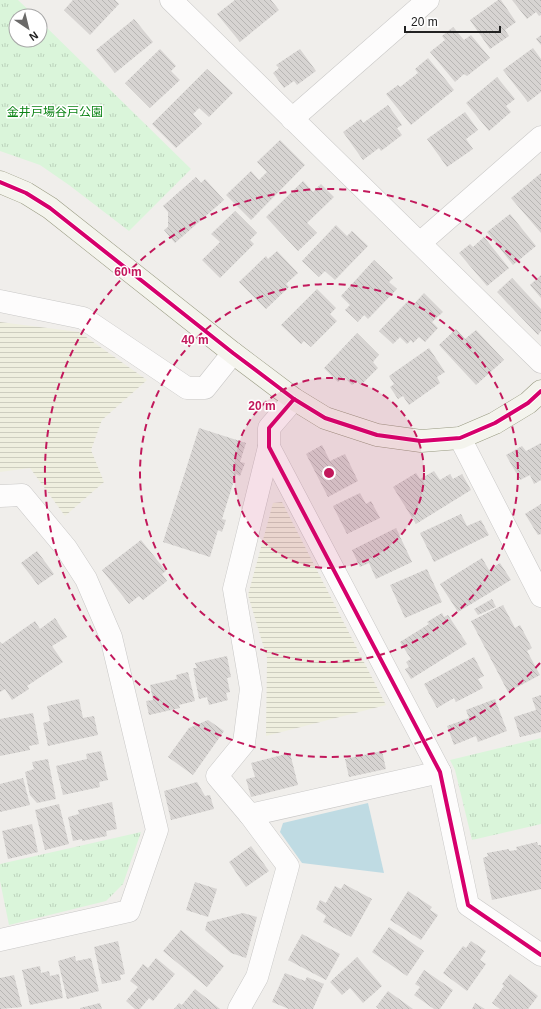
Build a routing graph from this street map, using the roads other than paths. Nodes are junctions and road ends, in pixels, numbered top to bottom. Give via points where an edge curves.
1 (171, 0) edge
2 (428, 0) edge
3 (292, 119) junction
4 (541, 137) edge
5 (0, 182) edge
6 (420, 243) junction
7 (0, 301) edge
8 (234, 352) junction
9 (541, 362) edge
10 (541, 391) edge
11 (294, 398) junction
12 (460, 438) junction
13 (269, 447) junction
14 (0, 496) edge
15 (541, 596) edge
16 (440, 772) junction
17 (250, 816) junction
18 (1, 937) edge
19 (541, 955) edge
20 (239, 1009) edge

1 - 3 street
2 - 3 street
3 - 6 street
4 - 6 street
5 - 8 street via 26,193 50,208
6 - 9 street
7 - 8 street via 83,318 187,388 205,388
8 - 11 street
10 - 12 street via 528,403 495,423
11 - 12 street via 325,418 377,435 421,441
11 - 13 street via 269,428
12 - 15 street
13 - 16 street
13 - 17 street via 234,589 251,689 244,743 217,776
14 - 18 street via 22,495 66,548 86,579 99,606 111,637 157,830 129,911
16 - 17 street
16 - 19 street via 468,905
17 - 20 street via 288,866 257,977

